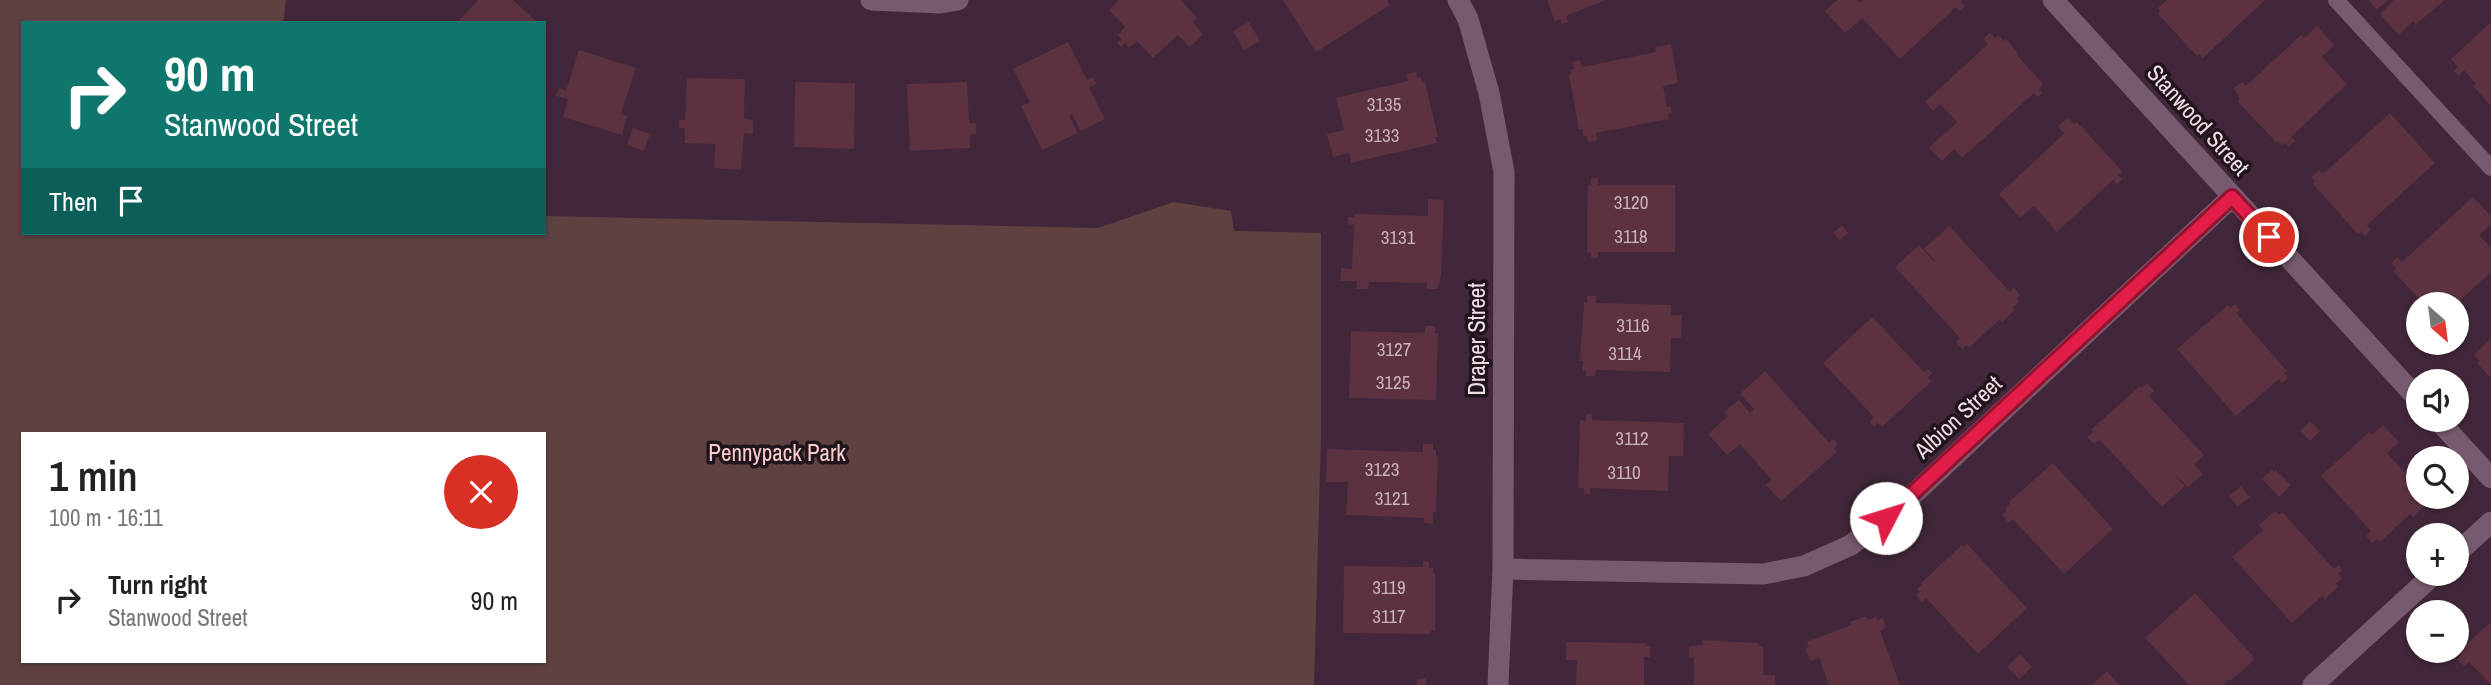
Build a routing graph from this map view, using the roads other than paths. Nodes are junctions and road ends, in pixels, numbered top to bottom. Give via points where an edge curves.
1 (871, 0) edge
2 (958, 0) edge
3 (1458, 0) edge
4 (2053, 0) edge
5 (2336, 0) edge
6 (2491, 167) edge
7 (2232, 197) junction
8 (2406, 386) edge
9 (2449, 432) edge
10 (2491, 478) edge
11 (2491, 522) edge
12 (2469, 542) edge
13 (1503, 569) junction
14 (2421, 586) edge
15 (1498, 685) edge
16 (2313, 685) edge

1 - 2 street
3 - 13 street, Draper Street via 1489,93 1504,172
4 - 7 street, Stanwood Street
5 - 6 lane
7 - 8 street, Stanwood Street
7 - 13 street, Albion Street via 1903,504 1852,545 1804,566 1763,574
9 - 10 street
11 - 12 street
13 - 15 street, Draper Street
14 - 16 street

